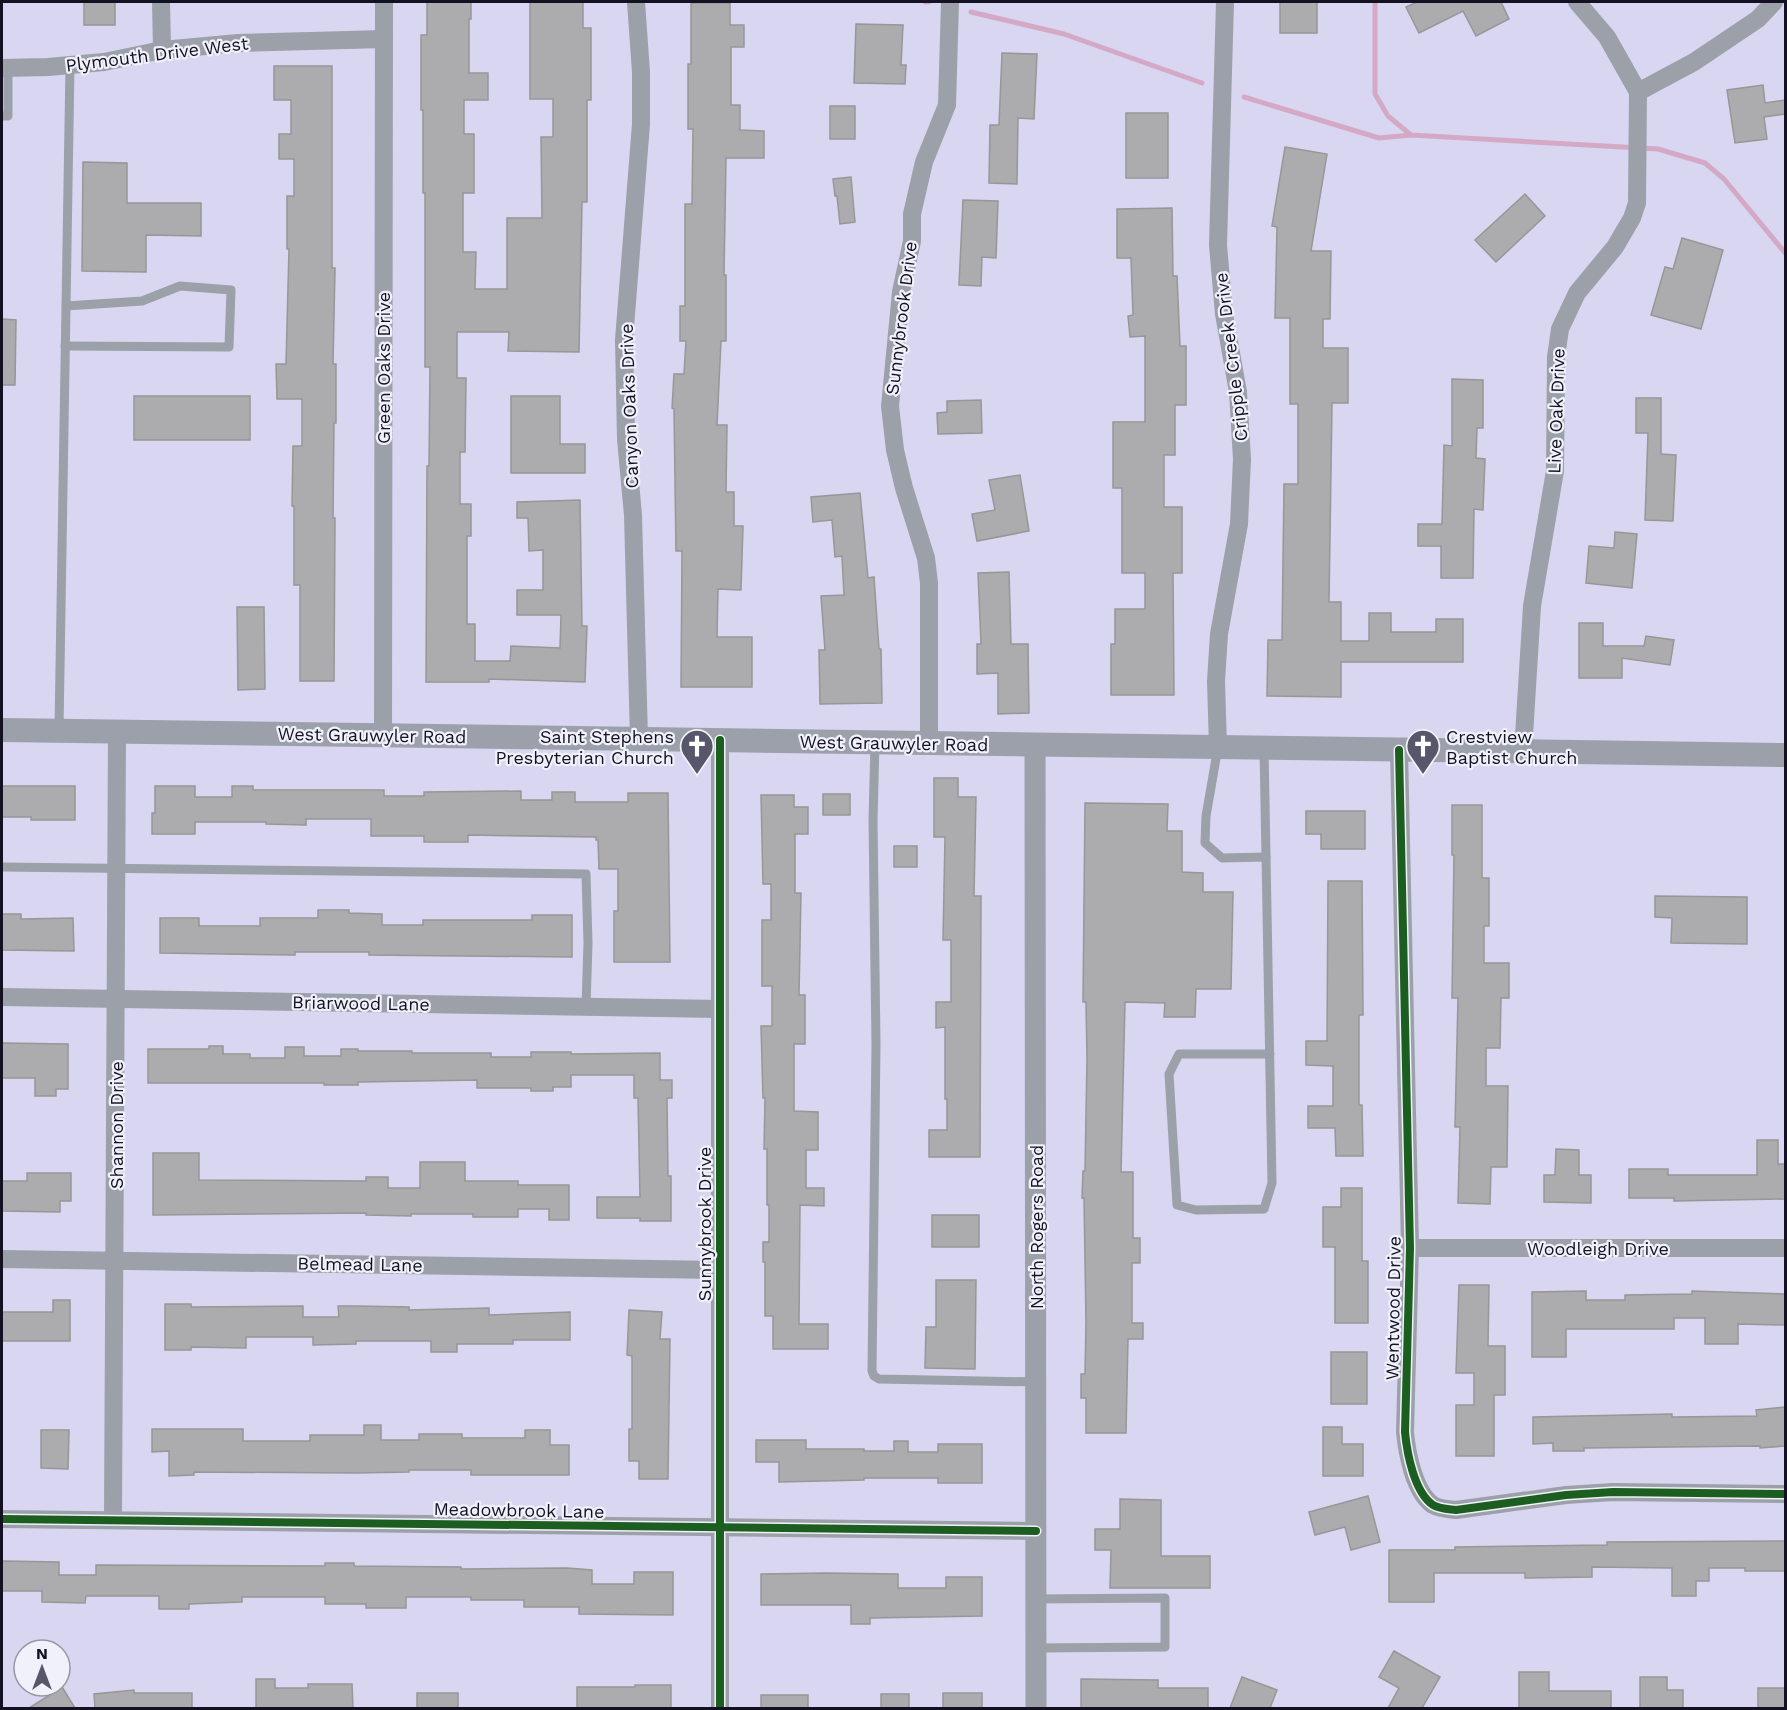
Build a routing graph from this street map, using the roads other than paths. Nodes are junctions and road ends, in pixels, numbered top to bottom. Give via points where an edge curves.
1 (161, 2) edge
2 (384, 2) edge
3 (636, 2) edge
4 (950, 2) edge
5 (1225, 2) edge
6 (1577, 2) edge
7 (1774, 2) edge
8 (384, 39) junction
9 (162, 50) junction
10 (70, 65) junction
11 (5, 68) edge
12 (1638, 92) junction
13 (2, 116) edge
14 (66, 306) junction
15 (65, 346) junction
16 (2, 730) edge
17 (59, 731) junction
18 (117, 732) junction
19 (383, 735) junction
20 (639, 739) junction
21 (720, 740) junction
22 (874, 742) junction
23 (929, 743) junction
24 (1035, 745) junction
25 (1218, 747) junction
26 (1264, 748) junction
27 (1399, 750) junction
28 (1523, 752) junction
29 (1785, 755) edge
30 (1266, 857) junction
31 (2, 867) edge
32 (117, 869) junction
33 (2, 997) edge
34 (117, 999) junction
35 (586, 1007) junction
36 (720, 1009) junction
37 (1270, 1054) junction
38 (1410, 1248) junction
39 (1785, 1248) edge
40 (2, 1259) edge
41 (115, 1260) junction
42 (719, 1270) junction
43 (1036, 1382) junction
44 (1785, 1494) edge
45 (2, 1519) edge
46 (113, 1519) junction
47 (719, 1527) junction
48 (1036, 1532) junction
49 (1036, 1599) junction
50 (1036, 1648) junction
51 (720, 1708) edge
52 (1036, 1708) edge

1 - 9 street
2 - 8 street, Green Oaks Drive
3 - 20 street, Canyon Oaks Drive via 641,124 624,340
4 - 23 street, Sunnybrook Drive via 947,105 924,162 912,214 912,241 901,292 890,406 903,488 926,558 929,583
5 - 25 street, Cripple Creek Drive via 1218,245 1224,314 1238,392 1242,459 1239,524 1219,634
6 - 12 street, Live Oak Drive via 1607,37
7 - 12 street via 1758,19 1694,62
8 - 9 street, Plymouth Drive West via 238,43
8 - 19 street, Green Oaks Drive
9 - 10 street, Plymouth Drive West
10 - 11 street, Plymouth Drive West
10 - 14 lane
11 - 13 lane via 8,116
12 - 28 street, Live Oak Drive via 1637,203 1616,247 1577,293 1560,329 1556,357 1555,471 1532,606
14 - 15 lane
14 - 15 lane via 142,301 180,286 231,290 229,347
15 - 17 lane
16 - 17 main road, West Grauwyler Road
17 - 18 main road, West Grauwyler Road
18 - 19 main road, West Grauwyler Road
18 - 32 street, Shannon Drive
19 - 20 main road, West Grauwyler Road
20 - 21 main road, West Grauwyler Road
21 - 22 main road, West Grauwyler Road
21 - 36 street, Sunnybrook Drive
22 - 23 main road, West Grauwyler Road
22 - 43 lane via 872,1371 879,1379
23 - 24 main road, West Grauwyler Road
24 - 25 main road, West Grauwyler Road
24 - 43 street, North Rogers Road
25 - 26 main road, West Grauwyler Road
25 - 30 lane via 1205,843 1222,858
26 - 27 main road, West Grauwyler Road
26 - 30 lane
27 - 28 main road, West Grauwyler Road
27 - 38 street, Wentwood Drive
28 - 29 main road, West Grauwyler Road
30 - 37 lane
31 - 32 lane
32 - 34 street, Shannon Drive
32 - 35 lane via 586,874
33 - 34 street, Briarwood Lane
34 - 35 street, Briarwood Lane
34 - 41 street, Shannon Drive
35 - 36 street, Briarwood Lane
36 - 42 street, Sunnybrook Drive
37 - 37 lane via 1272,1183 1264,1209 1196,1210 1176,1205 1169,1074 1179,1054
38 - 39 street, Woodleigh Drive
38 - 44 street, Wentwood Drive via 1405,1431 1416,1479 1431,1504 1456,1510 1613,1492
40 - 41 street, Belmead Lane
41 - 42 street, Belmead Lane
41 - 46 street, Shannon Drive
42 - 47 street, Sunnybrook Drive
43 - 48 street, North Rogers Road
45 - 46 street, Meadowbrook Lane
46 - 47 street, Meadowbrook Lane
47 - 48 street, Meadowbrook Lane
47 - 51 street, Sunnybrook Drive
48 - 49 street, North Rogers Road
49 - 50 street, North Rogers Road
49 - 50 lane via 1165,1598 1164,1647
50 - 52 street, North Rogers Road

